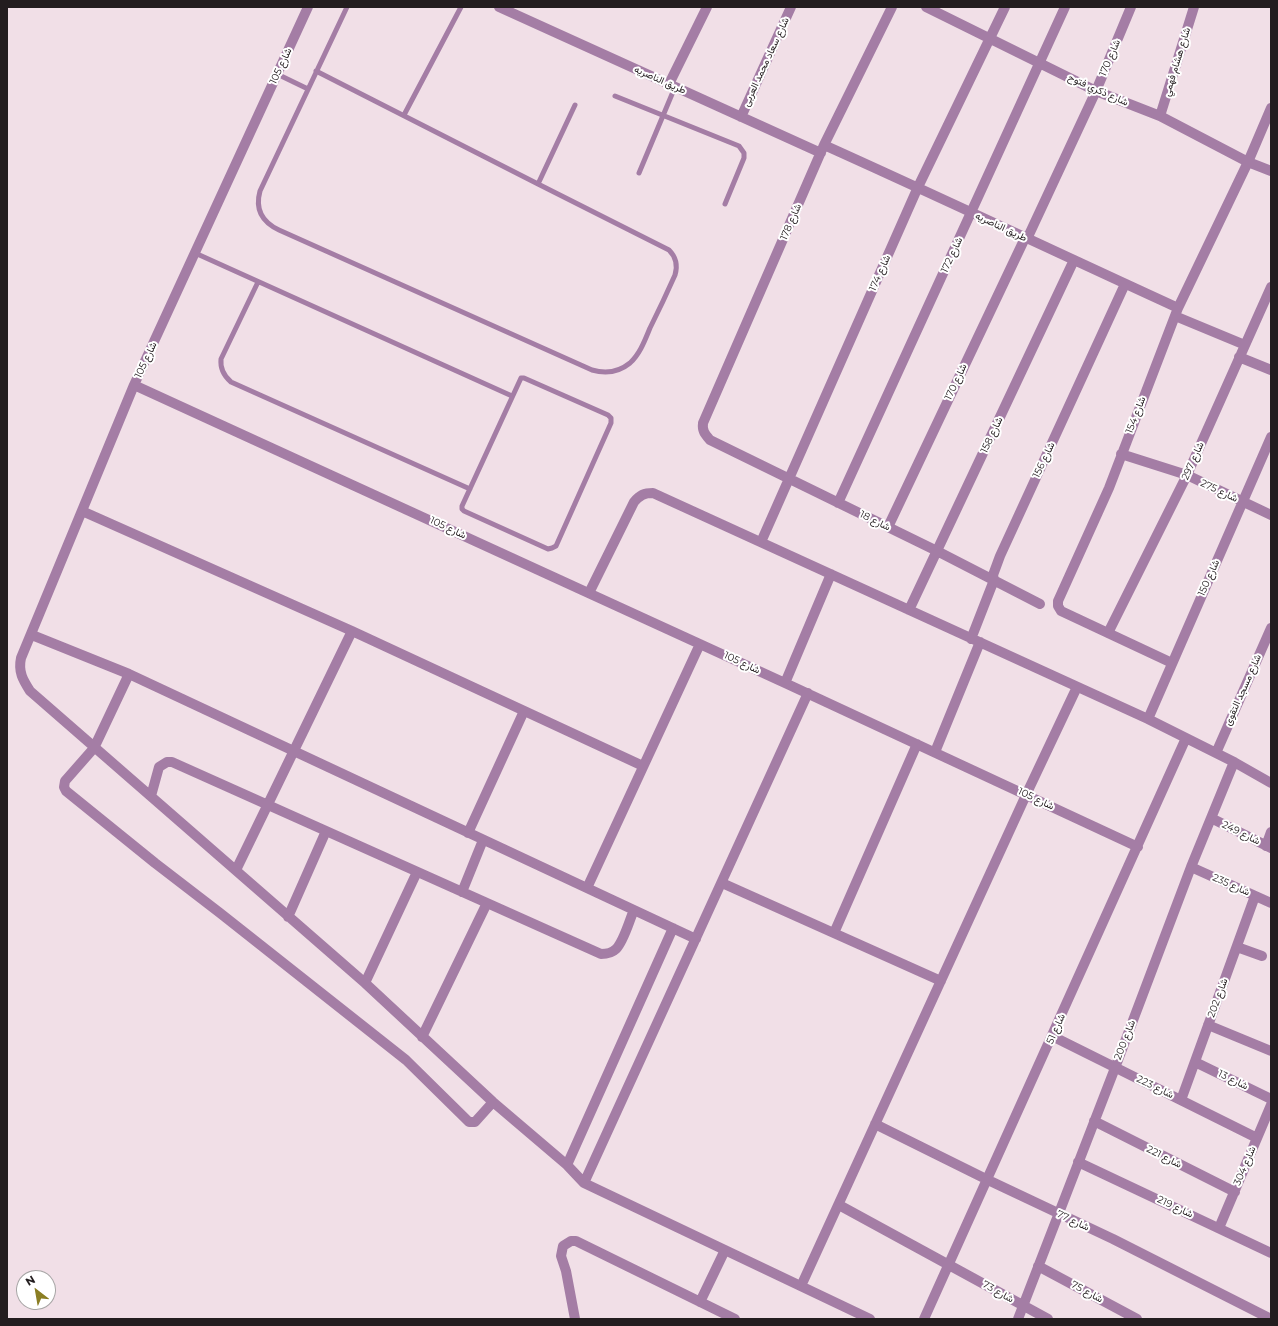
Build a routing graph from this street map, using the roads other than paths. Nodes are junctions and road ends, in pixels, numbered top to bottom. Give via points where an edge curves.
1 (308, 7) edge
2 (347, 7) edge
3 (461, 7) edge
4 (499, 7) edge
5 (706, 7) edge
6 (791, 7) edge
7 (892, 7) edge
8 (926, 7) edge
9 (1005, 7) edge
10 (1065, 7) edge
11 (1131, 7) edge
12 (1194, 7) edge
13 (937, 9) edge
14 (990, 39) junction
15 (1039, 63) junction
16 (316, 71) junction
17 (277, 74) junction
18 (672, 86) junction
19 (308, 88) junction
20 (1096, 91) junction
21 (616, 96) dead end
22 (575, 105) dead end
23 (1271, 108) edge
24 (404, 115) junction
25 (663, 115) junction
26 (1160, 116) junction
27 (741, 117) junction
28 (822, 149) junction
29 (1248, 162) junction
30 (1271, 170) edge
31 (639, 173) dead end
32 (538, 184) junction
33 (918, 187) junction
34 (725, 204) dead end
35 (971, 213) junction
36 (1026, 238) junction
37 (195, 253) junction
38 (1074, 260) junction
39 (258, 282) junction
40 (1125, 284) junction
41 (1271, 287) edge
42 (1177, 312) junction
43 (1246, 345) junction
44 (1239, 357) junction
45 (1271, 370) edge
46 (134, 385) junction
47 (512, 396) junction
48 (1271, 437) edge
49 (710, 440) joint
50 (1122, 454) junction
51 (1187, 475) junction
52 (789, 478) junction
53 (470, 489) junction
54 (838, 502) junction
55 (1243, 502) junction
56 (82, 511) junction
57 (1271, 515) edge
58 (888, 527) junction
59 (760, 542) junction
60 (937, 551) junction
61 (831, 574) junction
62 (994, 580) junction
63 (589, 593) junction
64 (1040, 604) dead end
65 (909, 610) junction
66 (1271, 628) edge
67 (352, 631) junction
68 (1108, 633) junction
69 (32, 635) junction
70 (976, 640) junction
71 (700, 644) junction
72 (1172, 663) junction
73 (129, 674) junction
74 (785, 683) junction
75 (1077, 687) junction
76 (808, 693) junction
77 (524, 710) junction
78 (1148, 719) junction
79 (1186, 738) junction
80 (917, 744) junction
81 (94, 748) junction
82 (294, 751) junction
83 (935, 752) junction
84 (1216, 753) junction
85 (1234, 762) junction
86 (643, 766) junction
87 (1271, 783) edge
88 (1026, 795) junction
89 (151, 796) junction
90 (268, 805) junction
91 (1211, 818) junction
92 (326, 831) junction
93 (1271, 832) edge
94 (468, 833) junction
95 (483, 840) junction
96 (1138, 847) junction
97 (1268, 847) edge
98 (1191, 867) junction
99 (236, 870) junction
100 (417, 872) junction
101 (722, 883) junction
102 (587, 888) junction
103 (462, 892) junction
104 (1255, 896) junction
105 (487, 903) junction
106 (1271, 903) edge
107 (634, 910) junction
108 (288, 917) junction
109 (673, 928) junction
110 (834, 933) junction
111 (696, 939) junction
112 (1237, 947) junction
113 (1262, 956) dead end
114 (941, 981) junction
115 (365, 983) junction
116 (1208, 1025) junction
117 (1052, 1036) junction
118 (422, 1037) junction
119 (1271, 1051) edge
120 (1195, 1062) junction
121 (1115, 1068) junction
122 (1271, 1099) edge
123 (1181, 1100) junction
124 (493, 1102) junction
125 (1271, 1105) edge
126 (1094, 1121) junction
127 (875, 1124) junction
128 (1257, 1138) junction
129 (1078, 1162) junction
130 (567, 1165) junction
131 (988, 1180) junction
132 (584, 1183) junction
133 (1235, 1192) junction
134 (838, 1205) junction
135 (1058, 1214) junction
136 (1220, 1228) junction
137 (725, 1250) junction
138 (1271, 1253) edge
139 (949, 1265) junction
140 (1038, 1266) junction
141 (801, 1286) junction
142 (700, 1302) junction
143 (1023, 1306) junction
144 (575, 1319) edge
145 (735, 1319) edge
146 (870, 1319) edge
147 (924, 1319) edge
148 (1018, 1319) edge
149 (1048, 1319) edge
150 (1137, 1319) edge
151 (1271, 1319) edge

1 - 17 street, شارع 105
2 - 16 lane
3 - 24 lane
4 - 18 street, طريق الناصريه
5 - 18 street
6 - 27 street, شارع سعاد محمد العربى
7 - 28 street, شارع 178
8 - 13 street, شارع ذكري فتوح
9 - 14 street, شارع 174
10 - 15 street, شارع 172
11 - 20 street, شارع 170
12 - 26 street, شارع هشام فهمي
13 - 14 street, شارع ذكري فتوح
14 - 15 street, شارع ذكري فتوح
14 - 33 street, شارع 174
15 - 20 street, شارع ذكري فتوح
15 - 35 street, شارع 172
16 - 19 lane
16 - 24 lane
17 - 19 lane
17 - 37 street, شارع 105
18 - 25 lane
18 - 27 street, طريق الناصريه
19 - 32 lane via 260,190 260,211 267,223 286,234 592,370 617,370 632,362 641,348 676,275 676,260 669,250
20 - 26 street, شارع ذكري فتوح
20 - 36 street, شارع 170
21 - 25 lane
22 - 32 lane
23 - 29 street, شارع 154
24 - 32 lane
25 - 31 lane
25 - 34 lane via 735,144 742,150 743,162
26 - 29 street, شارع ذكري فتوح
27 - 28 street, طريق الناصريه
28 - 33 street, طريق الناصريه
28 - 49 street, شارع 178 via 703,423 705,434
29 - 30 street, شارع ذكري فتوح
29 - 42 street, شارع 154
33 - 35 street, طريق الناصريه
33 - 52 street, شارع 174
35 - 36 street, طريق الناصريه
35 - 54 street, شارع 172
36 - 38 street, طريق الناصريه
36 - 58 street, شارع 170
37 - 39 lane
37 - 46 street, شارع 105
38 - 40 street, طريق الناصريه
38 - 60 street, شارع 158
39 - 47 lane
39 - 53 lane via 222,359 222,370 227,379
40 - 42 street, طريق الناصريه
40 - 62 street, شارع 156 via 1000,556 993,575
41 - 43 street, شارع 297
42 - 43 street, طريق الناصريه
42 - 50 street, شارع 154
43 - 44 street, شارع 297
44 - 45 street
44 - 51 street, شارع 297
46 - 56 street
46 - 63 street, شارع 105
47 - 53 lane
47 - 53 lane via 519,380 524,378 611,418 556,546 548,549 464,511 462,506
48 - 55 street, شارع 150
49 - 52 street, شارع 18
50 - 51 street, شارع 275
50 - 68 street, شارع 154 via 1057,604 1061,611
51 - 55 street, شارع 275
51 - 68 street, شارع 297
52 - 54 street, شارع 18
52 - 59 street, شارع 174
54 - 58 street, شارع 18
55 - 57 street, شارع 275
55 - 72 street, شارع 150
56 - 67 street
56 - 69 street
58 - 60 street, شارع 18
59 - 61 street
59 - 63 street via 653,493 639,495
60 - 62 street, شارع 18
60 - 65 street, شارع 158
61 - 65 street
61 - 74 street
62 - 64 street, شارع 18
62 - 70 street, شارع 156
63 - 71 street, شارع 105
65 - 70 street
66 - 84 street, شارع مسجد التقوى
67 - 77 street
67 - 82 street
68 - 72 street, شارع 154
69 - 73 street
69 - 81 street via 21,658 23,681 30,691
70 - 75 street
70 - 83 street, شارع 156
71 - 74 street, شارع 105
71 - 86 street
72 - 78 street, شارع 150
73 - 81 street
73 - 82 street
74 - 76 street, شارع 105
75 - 78 street
75 - 88 street
76 - 80 street, شارع 105
76 - 101 street
77 - 86 street
77 - 94 street
78 - 79 street
79 - 84 street
79 - 96 street, شارع 51
80 - 83 street, شارع 105
80 - 110 street
81 - 89 street
81 - 124 street via 64,781 66,791 406,1060 469,1122 475,1122
82 - 90 street
82 - 94 street
83 - 88 street, شارع 105
84 - 85 street
85 - 87 street
85 - 91 street, شارع 200
86 - 102 street
88 - 96 street, شارع 105
88 - 114 street
89 - 90 street via 159,767 172,762
89 - 99 street
90 - 92 street
90 - 99 street
91 - 97 street, شارع 249
91 - 98 street, شارع 200
92 - 100 street
92 - 108 street
93 - 97 street
94 - 95 street
95 - 102 street
95 - 103 street
96 - 117 street, شارع 51
98 - 104 street, شارع 235
98 - 121 street, شارع 200
99 - 108 street
100 - 103 street
100 - 115 street
101 - 110 street
101 - 111 street
102 - 107 street
103 - 105 street
104 - 106 street, شارع 235
104 - 112 street, شارع 202
105 - 107 street via 601,954 608,954 616,949
105 - 118 street
107 - 109 street
108 - 115 street
109 - 111 street
109 - 130 street
110 - 114 street
111 - 132 street
112 - 113 street
112 - 116 street, شارع 202
114 - 127 street
115 - 118 street
116 - 119 street
116 - 120 street, شارع 202
117 - 121 street, شارع 223
117 - 131 street, شارع 51
118 - 124 street
120 - 122 street, شارع 13
120 - 123 street, شارع 202
121 - 123 street, شارع 223
121 - 126 street, شارع 200
123 - 128 street, شارع 223
124 - 130 street
125 - 128 street, شارع 304
126 - 129 street, شارع 200
126 - 133 street, شارع 221
127 - 131 street, شارع 77
127 - 134 street
128 - 133 street, شارع 304
129 - 135 street, شارع 200
129 - 136 street, شارع 219
130 - 132 street
131 - 135 street, شارع 77
131 - 139 street, شارع 51
132 - 137 street
133 - 136 street, شارع 304
134 - 139 street, شارع 73
134 - 141 street
135 - 140 street, شارع 200
135 - 151 street, شارع 77
136 - 138 street, شارع 219
137 - 141 street
137 - 142 street
139 - 143 street, شارع 73
139 - 147 street, شارع 51
140 - 143 street, شارع 200
140 - 150 street, شارع 75
141 - 146 street
142 - 144 street via 572,1241 563,1246 561,1256
142 - 145 street
143 - 148 street, شارع 200
143 - 149 street, شارع 73

